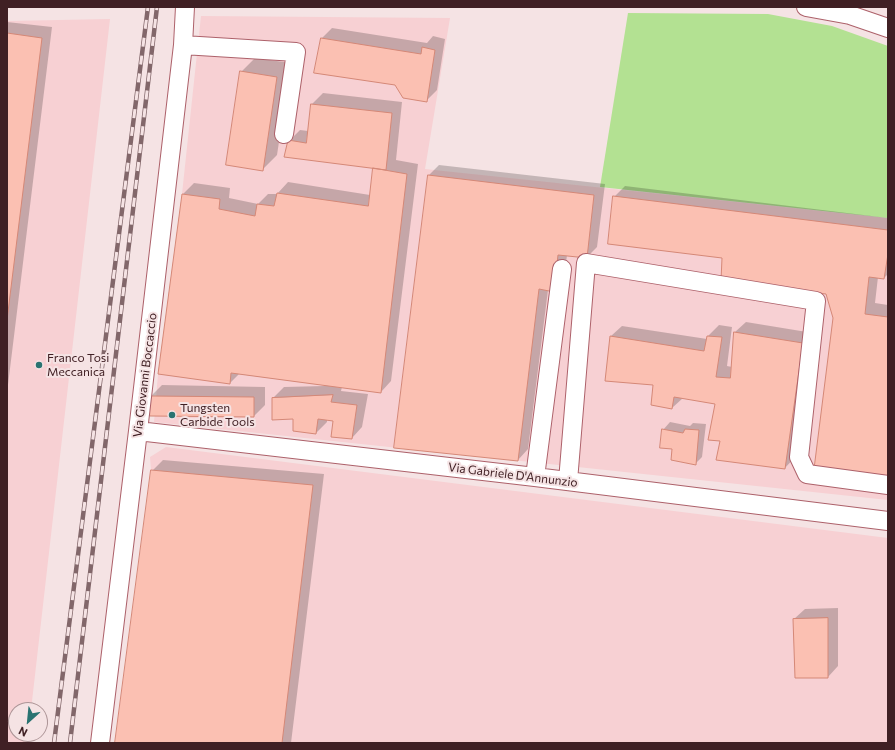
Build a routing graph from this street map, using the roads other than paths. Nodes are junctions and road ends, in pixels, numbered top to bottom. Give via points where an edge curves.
1 (185, 7) edge
2 (806, 7) edge
3 (888, 28) edge
4 (183, 45) junction
5 (284, 134) dead end
6 (562, 269) dead end
7 (138, 431) junction
8 (535, 477) junction
9 (568, 482) junction
10 (888, 485) edge
11 (888, 521) edge
12 (100, 743) edge

1 - 4 street, Via Giovanni Boccaccio
2 - 3 street via 850,15
4 - 5 street via 296,52
4 - 7 street, Via Giovanni Boccaccio
6 - 8 street
7 - 8 street, Via Gabriele D'Annunzio
7 - 12 street, Via Giovanni Boccaccio
8 - 9 street, Via Gabriele D'Annunzio
9 - 10 street via 586,263 816,301 799,457 807,474
9 - 11 street, Via Gabriele D'Annunzio

